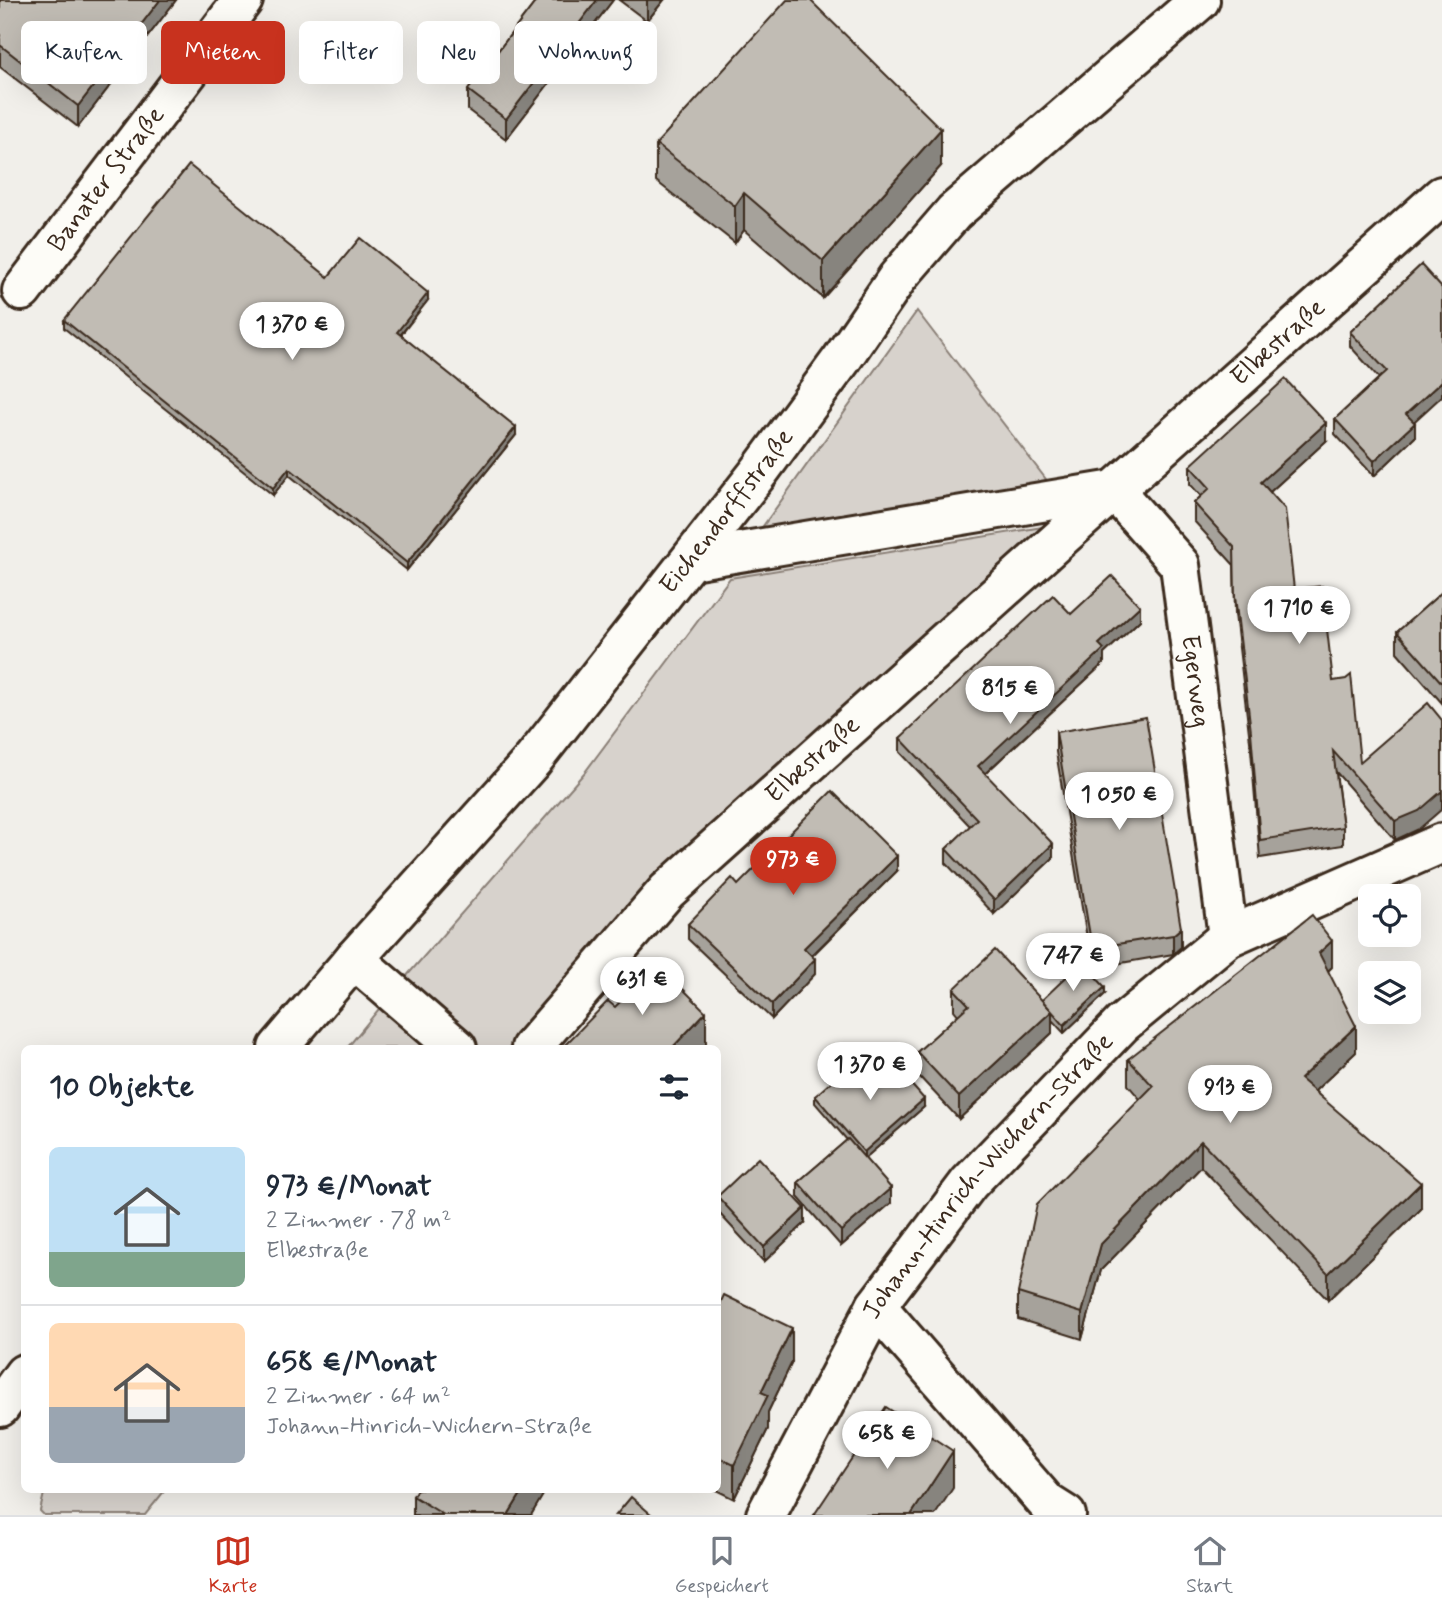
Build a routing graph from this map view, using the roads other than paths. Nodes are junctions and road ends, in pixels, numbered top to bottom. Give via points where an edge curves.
1 (243, 0) edge
2 (1200, 0) edge
3 (1442, 196) edge
4 (22, 292) dead end
5 (1114, 490) junction
6 (691, 560) junction
7 (1442, 843) edge
8 (1228, 937) junction
9 (354, 959) junction
10 (281, 1045) edge
11 (454, 1045) edge
12 (534, 1045) edge
13 (876, 1306) junction
14 (21, 1378) edge
15 (0, 1407) edge
16 (766, 1515) edge
17 (1066, 1515) edge

1 - 4 street, Banater Straße
2 - 6 street, Eichendorffstraße via 954,212 898,277
3 - 5 street, Elbestraße
5 - 6 street
5 - 8 street, Egerweg via 1180,565
5 - 12 street, Elbestraße via 667,891
6 - 9 street, Eichendorffstraße via 533,760
7 - 8 street, Johann-Hinrich-Wichern-Straße
8 - 13 street, Johann-Hinrich-Wichern-Straße via 1122,1024 969,1183
9 - 10 street, Eichendorffstraße
9 - 11 street
13 - 16 street, Johann-Hinrich-Wichern-Straße
13 - 17 street via 1047,1503
14 - 15 street

